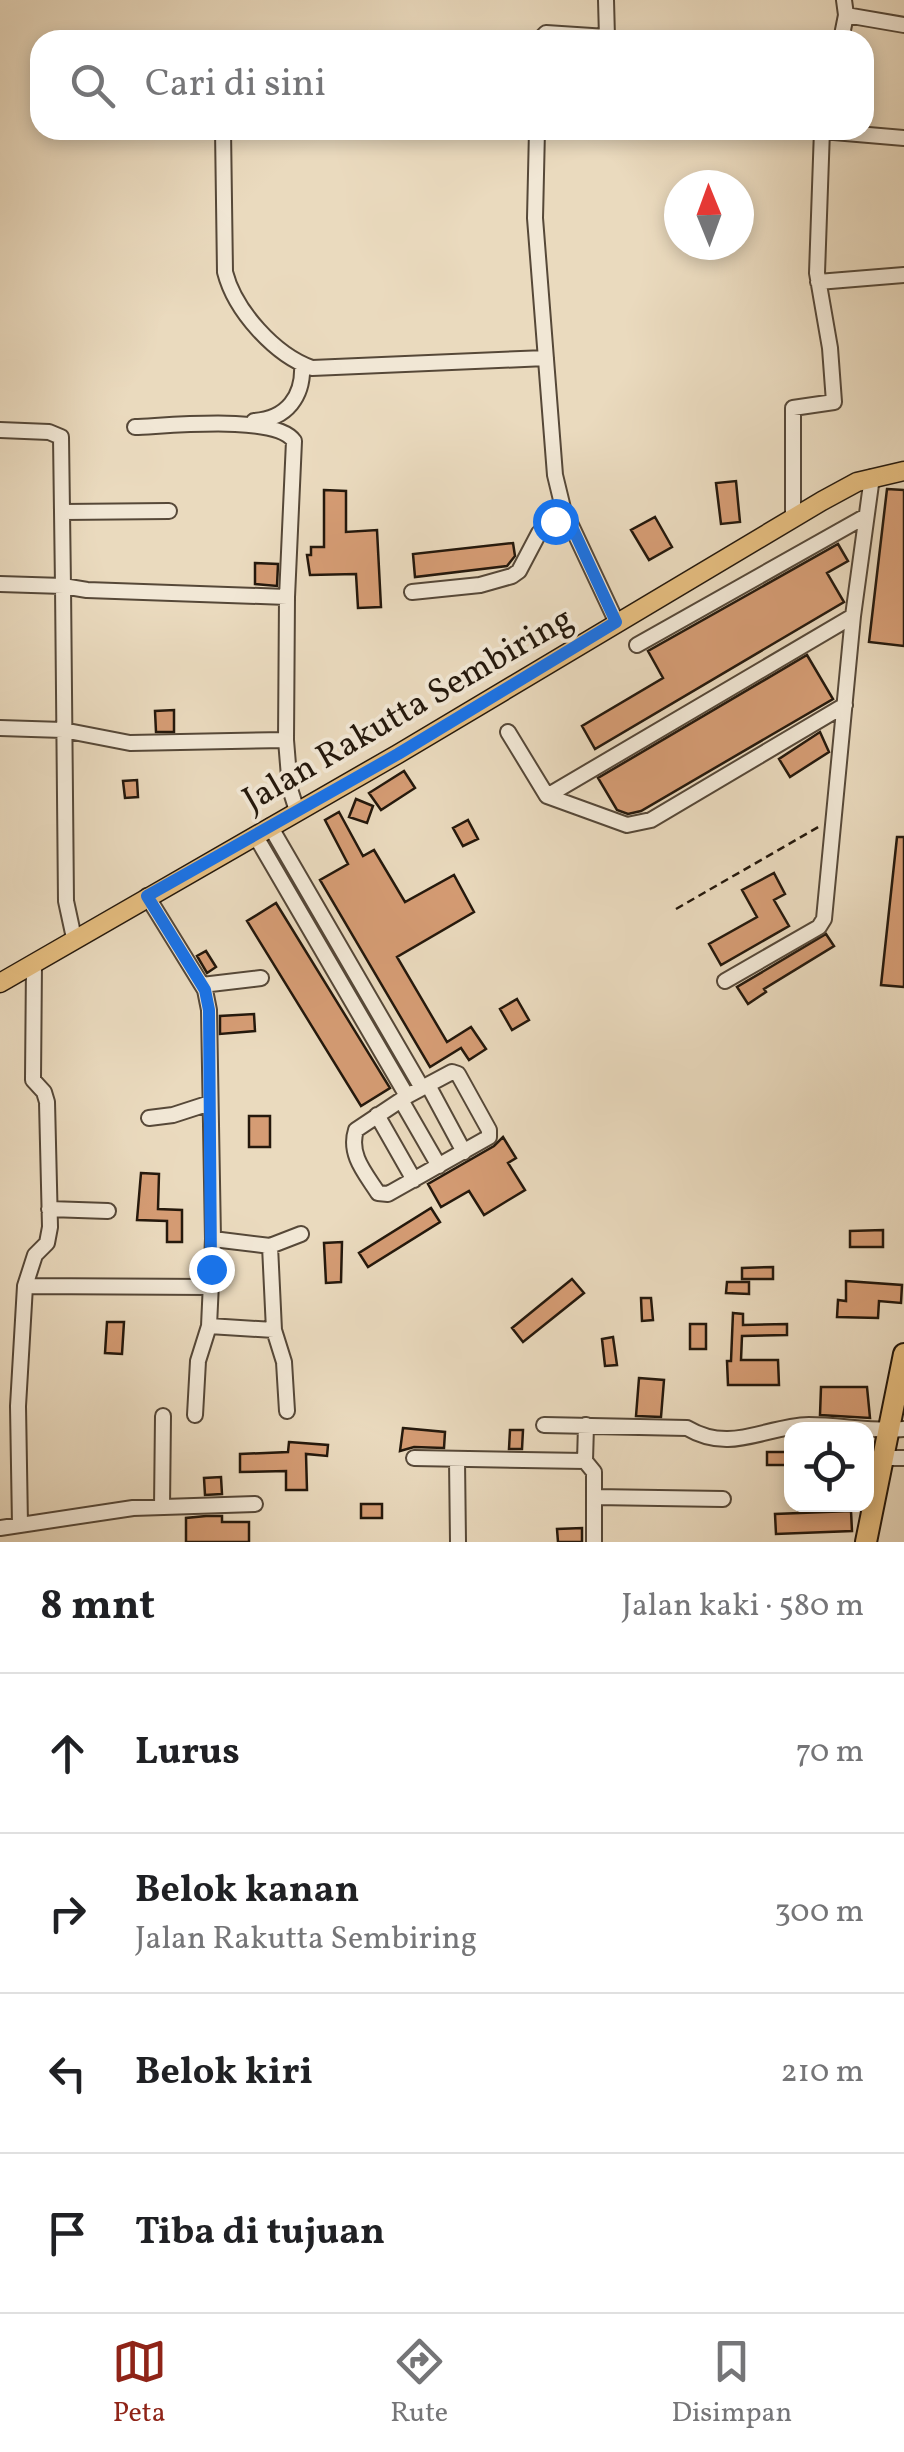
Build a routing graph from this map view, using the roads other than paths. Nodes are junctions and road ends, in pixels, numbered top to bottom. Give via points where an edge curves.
1 (606, 0) edge
2 (845, 8) edge
3 (904, 24) edge
4 (607, 30) edge
5 (874, 135) edge
6 (904, 138) edge
7 (224, 140) edge
8 (537, 140) edge
9 (822, 140) edge
10 (904, 275) edge
11 (818, 282) junction
12 (546, 358) junction
13 (302, 364) junction
14 (228, 424) junction
15 (134, 427) dead end
16 (0, 430) edge
17 (904, 471) edge
18 (872, 477) junction
19 (168, 511) dead end
20 (63, 512) junction
21 (566, 514) junction
22 (866, 516) junction
23 (793, 518) junction
24 (0, 584) edge
25 (63, 586) junction
26 (412, 592) dead end
27 (287, 597) junction
28 (853, 616) junction
29 (616, 622) junction
30 (637, 645) dead end
31 (844, 705) junction
32 (0, 728) edge
33 (62, 730) junction
34 (508, 732) dead end
35 (286, 740) junction
36 (547, 796) junction
37 (297, 811) junction
38 (263, 831) junction
39 (147, 896) junction
40 (311, 897) junction
41 (296, 905) junction
42 (74, 938) junction
43 (34, 964) junction
44 (262, 978) dead end
45 (725, 982) dead end
46 (0, 984) edge
47 (202, 985) junction
48 (425, 1086) junction
49 (404, 1098) junction
50 (210, 1103) junction
51 (378, 1115) junction
52 (149, 1118) dead end
53 (464, 1152) junction
54 (439, 1166) junction
55 (414, 1180) junction
56 (49, 1209) junction
57 (108, 1211) dead end
58 (301, 1234) dead end
59 (213, 1239) junction
60 (270, 1246) junction
61 (25, 1286) junction
62 (210, 1287) junction
63 (209, 1326) junction
64 (274, 1330) junction
65 (904, 1354) edge
66 (287, 1410) dead end
67 (195, 1415) dead end
68 (163, 1416) dead end
69 (544, 1425) dead end
70 (586, 1425) junction
71 (896, 1430) edge
72 (414, 1458) dead end
73 (882, 1458) junction
74 (904, 1458) edge
75 (456, 1460) junction
76 (585, 1461) junction
77 (595, 1497) junction
78 (723, 1500) dead end
79 (255, 1504) dead end
80 (162, 1507) junction
81 (20, 1525) junction
82 (0, 1528) edge
83 (458, 1542) edge
84 (594, 1542) edge
85 (866, 1542) edge

1 - 4 street
2 - 3 street
5 - 6 street
7 - 13 street via 229,289 263,334
8 - 12 street via 535,218
9 - 11 street
10 - 11 street
11 - 23 street via 834,402 792,408
12 - 13 street
12 - 21 street via 555,475
13 - 14 street via 301,391 277,417
14 - 15 street
14 - 27 street via 280,430 294,441
16 - 20 street via 61,437
17 - 18 main road, Jalan Rakutta Sembiring
18 - 22 street
18 - 23 main road, Jalan Rakutta Sembiring
19 - 20 street
20 - 25 street
21 - 26 street via 540,534 512,576
21 - 29 street
22 - 28 street
22 - 30 street
23 - 29 main road, Jalan Rakutta Sembiring
24 - 25 street
25 - 27 street
25 - 33 street
27 - 35 street
28 - 31 street
28 - 36 street
29 - 37 main road, Jalan Rakutta Sembiring
31 - 36 street via 644,822 627,824
31 - 45 street via 824,919
32 - 33 street
33 - 35 street via 130,744
33 - 42 street via 66,901
34 - 36 street
35 - 37 street
37 - 38 main road, Jalan Rakutta Sembiring
38 - 39 main road, Jalan Rakutta Sembiring
38 - 40 street
38 - 41 street
39 - 42 main road, Jalan Rakutta Sembiring
39 - 47 street
40 - 41 street
40 - 48 street
41 - 49 street
42 - 43 main road, Jalan Rakutta Sembiring
43 - 46 main road, Jalan Rakutta Sembiring
43 - 56 street via 33,1080 47,1102
44 - 47 street
47 - 50 street via 209,1010
48 - 49 street
48 - 53 street
48 - 53 street via 458,1074 489,1130
49 - 51 street
49 - 54 street
50 - 52 street
50 - 59 street
51 - 55 street
51 - 55 street via 354,1134 356,1158 378,1194
53 - 54 street
54 - 55 street
56 - 57 street
56 - 61 street via 47,1243 35,1255
58 - 60 street
59 - 60 street
59 - 62 street
60 - 64 street
61 - 62 street
61 - 81 street
62 - 63 street
63 - 64 street
63 - 67 street via 198,1361
64 - 66 street
65 - 71 highway
68 - 80 street
69 - 70 street
70 - 71 street via 687,1428 730,1439 784,1426
70 - 76 street
71 - 73 highway
72 - 75 street
73 - 74 street
73 - 85 highway
75 - 76 street
75 - 83 street
76 - 77 street via 592,1467
77 - 78 street
77 - 84 street
79 - 80 street
80 - 81 street
81 - 82 street

